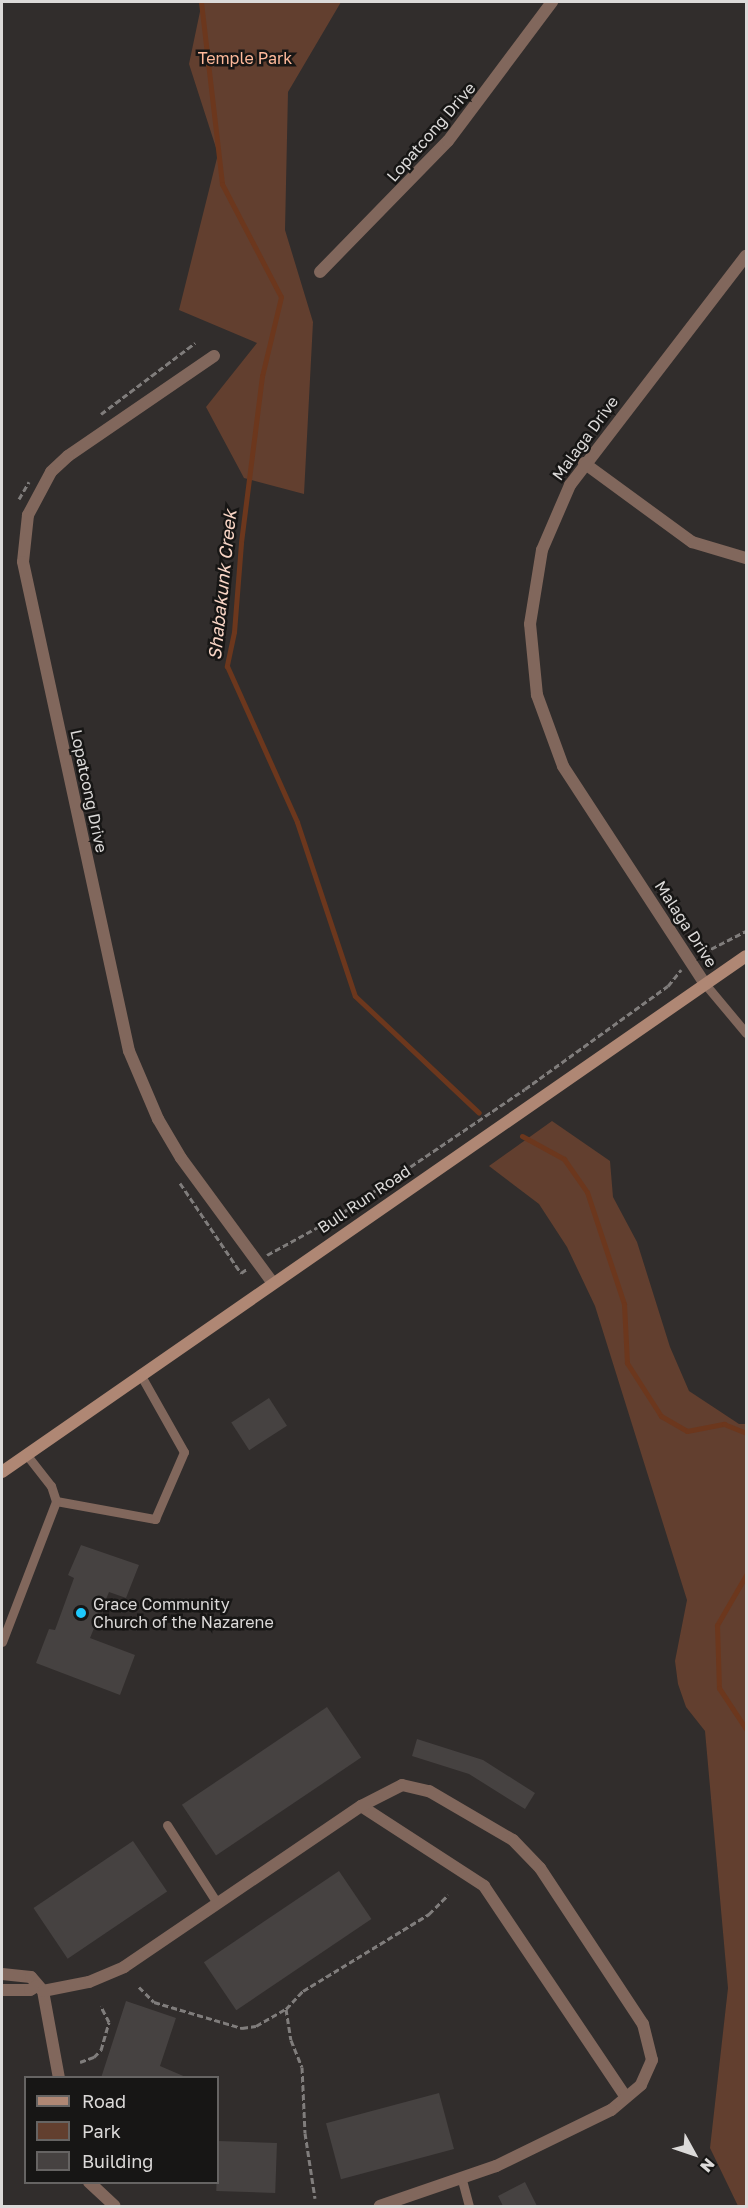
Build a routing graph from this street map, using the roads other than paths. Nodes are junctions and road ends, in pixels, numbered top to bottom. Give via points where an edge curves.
1 (552, 2) edge
2 (747, 256) edge
3 (320, 272) dead end
4 (214, 356) dead end
5 (584, 463) junction
6 (747, 558) edge
7 (747, 956) edge
8 (705, 984) junction
9 (747, 1033) edge
10 (272, 1282) junction
11 (140, 1374) junction
12 (26, 1454) junction
13 (2, 1472) edge
14 (56, 1501) junction
15 (2, 1642) edge
16 (361, 1806) junction
17 (167, 1825) dead end
18 (217, 1903) junction
19 (2, 1974) edge
20 (40, 1989) junction
21 (2, 1990) edge
22 (59, 2076) edge
23 (626, 2097) junction
24 (462, 2180) junction
25 (91, 2184) edge
26 (115, 2206) edge
27 (380, 2206) edge
28 (469, 2206) edge

1 - 3 street, Lopatcong Drive via 448,141
2 - 5 street, Malaga Drive
4 - 10 street, Lopatcong Drive via 68,456 51,472 27,515 23,562 129,1051 158,1119 181,1158
5 - 6 street via 692,542
5 - 8 street, Malaga Drive via 554,516 534,584 530,636 537,695 563,766
7 - 8 street, Bull Run Road
8 - 9 lane
8 - 10 street, Bull Run Road
10 - 11 street, Bull Run Road
11 - 12 street, Bull Run Road
11 - 14 lane via 184,1452 155,1519
12 - 13 street, Bull Run Road
12 - 14 lane via 51,1486
14 - 15 lane
16 - 18 street
16 - 23 street via 484,1886
16 - 23 street via 402,1785 429,1791 513,1840 540,1868 643,2024 652,2060 641,2085
17 - 18 lane
18 - 20 street via 124,1967 89,1982
19 - 20 street via 31,1977
20 - 21 street
20 - 22 street
23 - 24 street via 611,2110
24 - 27 street
24 - 28 lane
25 - 26 street

